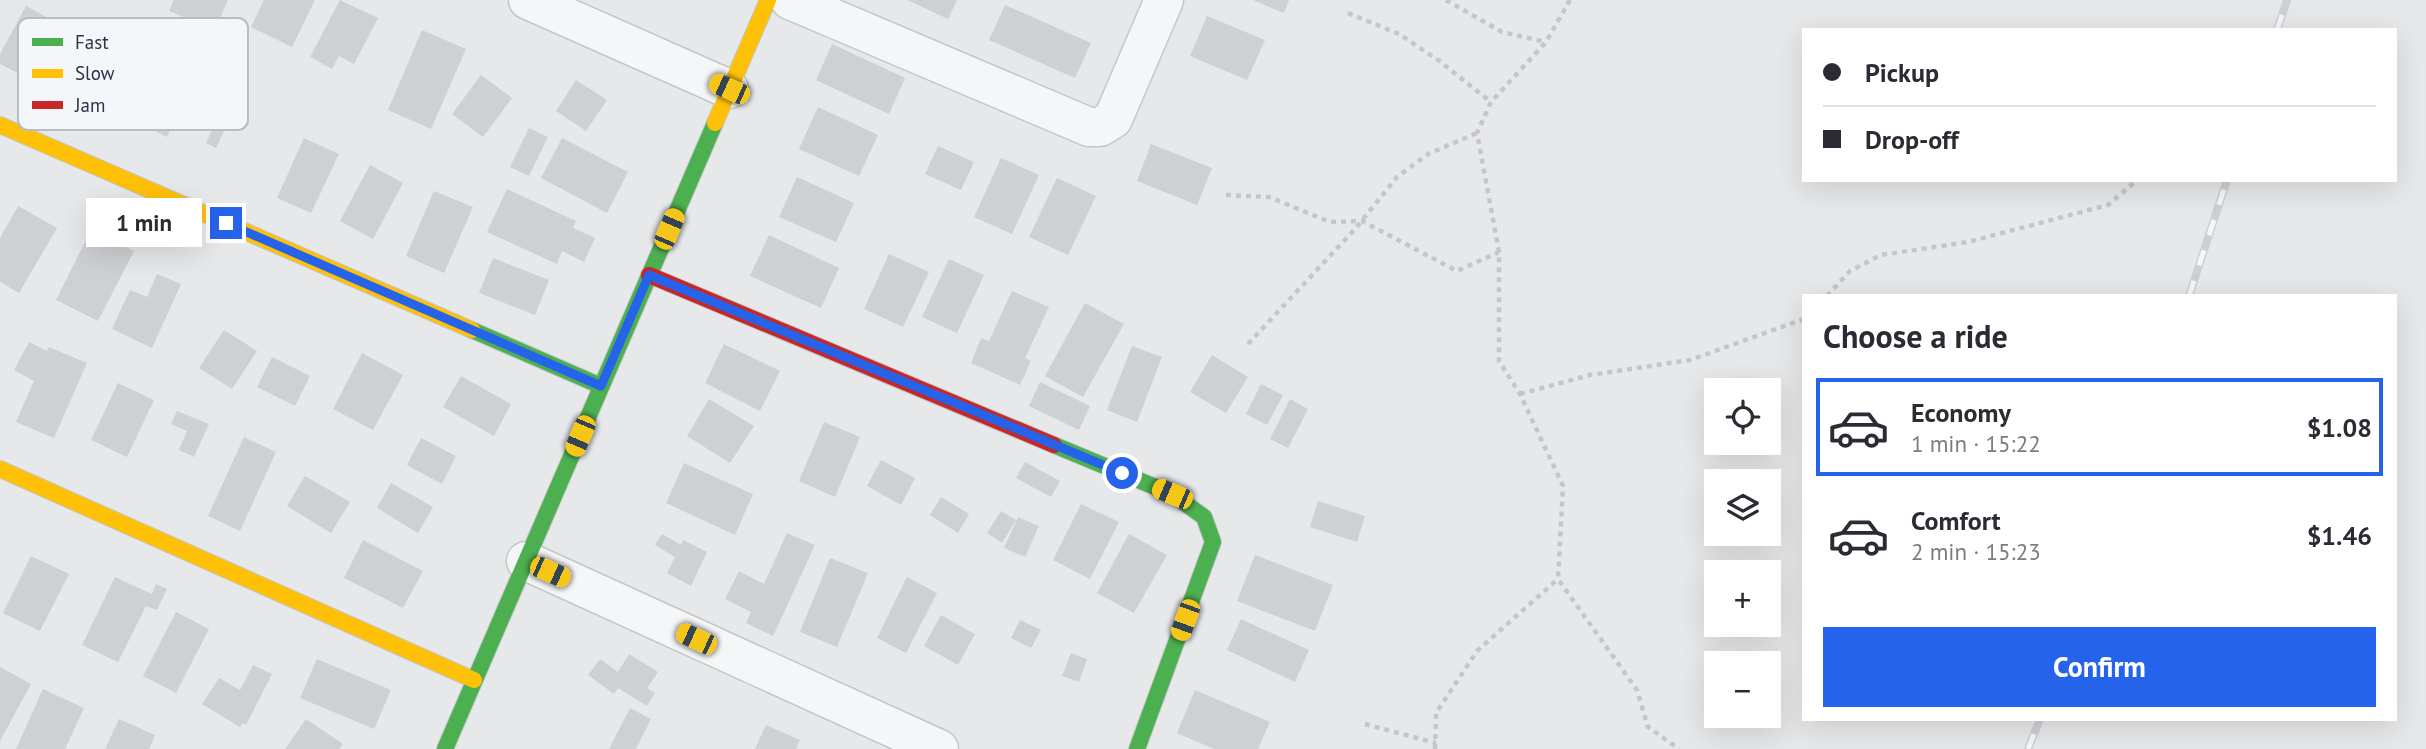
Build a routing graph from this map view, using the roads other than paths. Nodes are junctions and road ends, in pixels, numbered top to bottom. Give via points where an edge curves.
1 (528, 0) edge
2 (768, 0) edge
3 (790, 0) edge
4 (1164, 0) edge
5 (729, 89) junction
6 (0, 125) edge
7 (649, 275) junction
8 (601, 386) junction
9 (0, 469) edge
10 (526, 561) junction
11 (474, 680) junction
12 (445, 749) edge
13 (939, 749) edge
14 (1137, 749) edge

1 - 5 street
2 - 5 street
3 - 4 street via 1089,127 1100,127 1113,118
5 - 7 street
6 - 8 street
7 - 8 street
7 - 14 street via 1172,494 1204,517 1213,542
8 - 10 street
9 - 11 street
10 - 11 street
10 - 13 street
11 - 12 street

